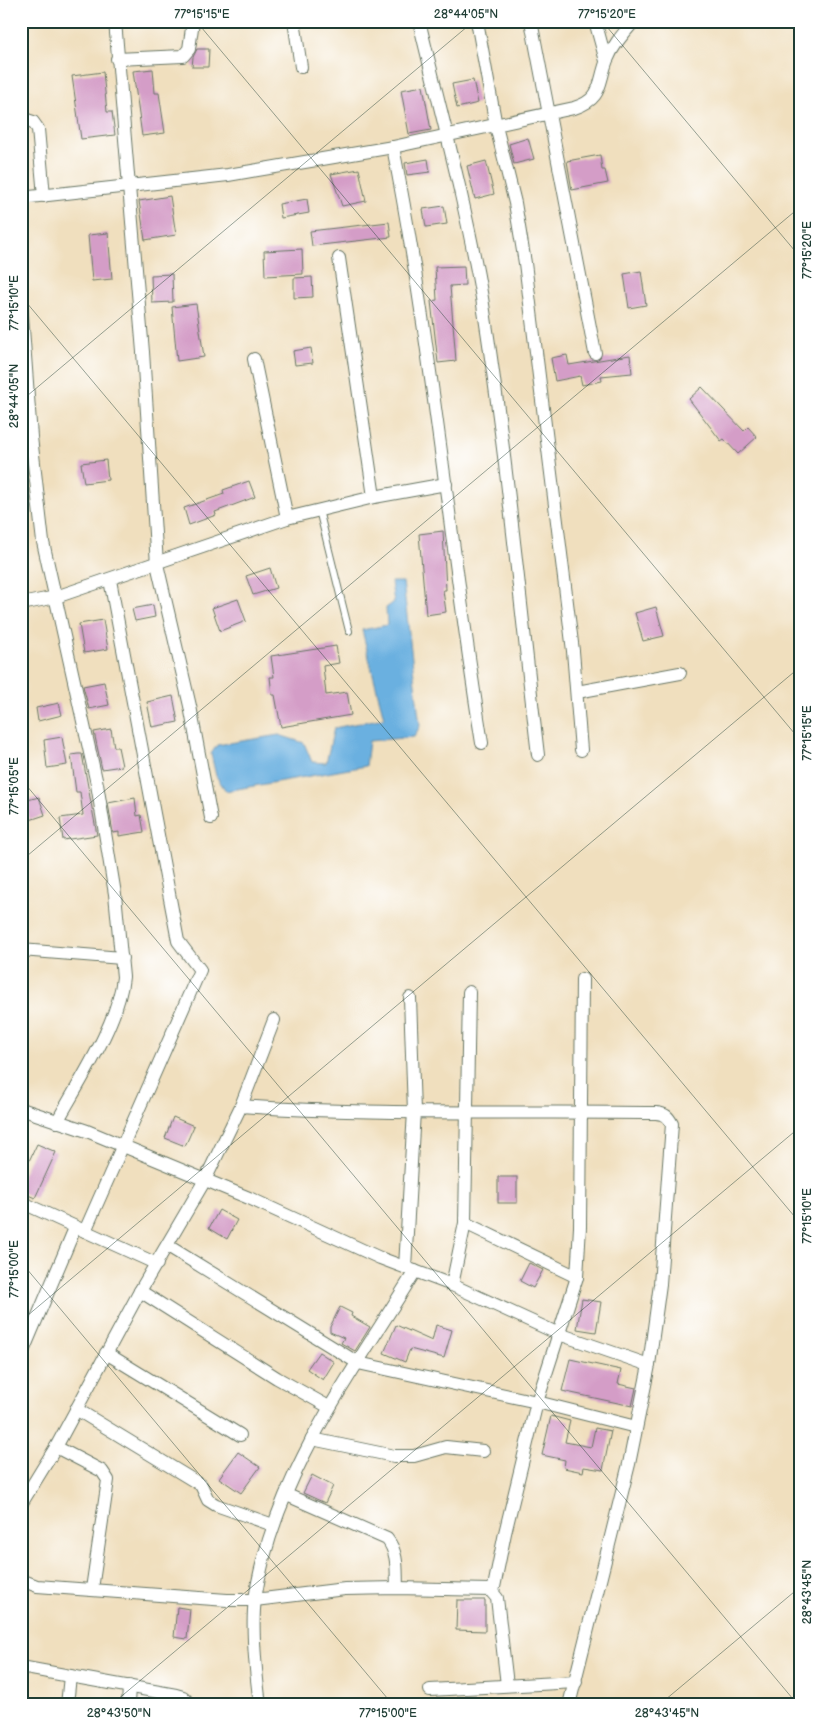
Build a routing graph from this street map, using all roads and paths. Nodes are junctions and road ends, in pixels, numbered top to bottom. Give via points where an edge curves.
1 (115, 21) edge
2 (193, 21) edge
3 (294, 21) edge
4 (419, 21) edge
5 (476, 21) edge
6 (532, 21) edge
7 (595, 21) edge
8 (634, 21) edge
9 (117, 59) junction
10 (606, 60) junction
11 (301, 67) dead end
12 (548, 114) junction
13 (21, 118) edge
14 (496, 126) junction
15 (447, 136) junction
16 (393, 147) junction
17 (129, 186) junction
18 (44, 196) junction
19 (21, 198) edge
20 (339, 258) dead end
21 (21, 301) edge
22 (595, 353) dead end
23 (254, 359) dead end
24 (446, 484) junction
25 (374, 498) junction
26 (319, 510) junction
27 (287, 518) junction
28 (157, 564) junction
29 (110, 580) junction
30 (56, 598) junction
31 (21, 604) edge
32 (349, 631) dead end
33 (680, 672) dead end
34 (577, 692) junction
35 (482, 743) dead end
36 (581, 750) dead end
37 (538, 755) dead end
38 (212, 818) dead end
39 (21, 950) edge
40 (122, 958) junction
41 (582, 979) dead end
42 (469, 992) dead end
43 (410, 998) dead end
44 (274, 1020) dead end
45 (241, 1106) junction
46 (21, 1109) edge
47 (414, 1111) junction
48 (580, 1112) junction
49 (467, 1113) junction
50 (57, 1122) junction
51 (123, 1146) junction
52 (205, 1180) junction
53 (21, 1202) edge
54 (465, 1223) junction
55 (80, 1229) junction
56 (168, 1246) junction
57 (157, 1264) junction
58 (410, 1269) junction
59 (576, 1277) junction
60 (452, 1285) junction
61 (140, 1291) junction
62 (559, 1334) junction
63 (106, 1353) junction
64 (21, 1356) edge
65 (358, 1363) junction
66 (649, 1365) junction
67 (537, 1402) junction
68 (329, 1407) junction
69 (76, 1409) junction
70 (636, 1427) junction
71 (240, 1435) dead end
72 (312, 1439) junction
73 (56, 1447) junction
74 (483, 1451) dead end
75 (287, 1494) junction
76 (21, 1504) edge
77 (273, 1525) junction
78 (21, 1581) edge
79 (397, 1588) junction
80 (92, 1589) junction
81 (493, 1592) junction
82 (255, 1600) junction
83 (21, 1667) edge
84 (70, 1676) junction
85 (576, 1682) junction
86 (507, 1685) junction
87 (129, 1686) junction
88 (430, 1690) dead end
89 (67, 1705) edge
90 (128, 1705) edge
91 (191, 1705) edge
92 (260, 1705) edge
93 (569, 1705) edge

1 - 9 street
2 - 9 street via 189,49 183,56
3 - 11 street
4 - 15 street
5 - 14 street
6 - 12 street
7 - 10 street
8 - 10 street
9 - 17 street
10 - 12 street via 601,86 595,96 586,104
12 - 14 street
12 - 22 street via 572,223
13 - 18 street via 33,122 40,137
14 - 15 street
14 - 34 street via 515,203 525,263
15 - 16 street
15 - 37 street via 482,298 506,473
16 - 17 street via 228,175
16 - 24 street via 418,284
17 - 18 street
17 - 28 street
18 - 19 street
20 - 25 street
21 - 30 street via 43,542
23 - 27 street
24 - 25 street
24 - 35 street
25 - 26 street
26 - 27 street
26 - 32 lane
27 - 28 street
28 - 29 street
28 - 38 street
29 - 30 street
29 - 51 street via 178,941 200,970
30 - 31 street
30 - 40 street via 97,784
33 - 34 street
34 - 36 street
39 - 40 street
40 - 50 street via 122,990 116,1008 94,1056
41 - 48 street
42 - 49 street
43 - 47 street
44 - 45 street
45 - 47 street via 290,1110
45 - 52 street
46 - 50 street
47 - 49 street
47 - 58 street
48 - 49 street
48 - 59 street via 580,1227
48 - 66 street via 664,1114 672,1124 660,1284
49 - 54 street
50 - 51 street
51 - 52 street
51 - 55 street
52 - 56 street
52 - 58 street
53 - 55 street
54 - 59 street
54 - 60 street
55 - 57 street
55 - 64 street
56 - 57 street
56 - 65 street
57 - 61 street
58 - 60 street
58 - 65 street
59 - 62 street
60 - 62 street
61 - 63 street
61 - 68 street
62 - 66 street
62 - 67 street
63 - 69 street
63 - 71 street
65 - 67 street
65 - 68 street
66 - 70 street
67 - 70 street
67 - 81 street
68 - 72 street
69 - 73 street
69 - 77 street via 201,1485 208,1500 216,1505
70 - 85 street
72 - 74 street via 394,1456 414,1456 446,1447
72 - 75 street
73 - 76 street
73 - 80 street via 108,1477
75 - 77 street
75 - 79 street via 388,1539 396,1557
77 - 82 street
78 - 80 street via 37,1586
79 - 81 street
79 - 82 street via 345,1589
80 - 82 street
81 - 86 street via 497,1598
82 - 92 street
83 - 84 street
84 - 87 street
84 - 89 street
85 - 86 street
85 - 93 street
86 - 88 street
87 - 90 street
87 - 91 street via 176,1695

